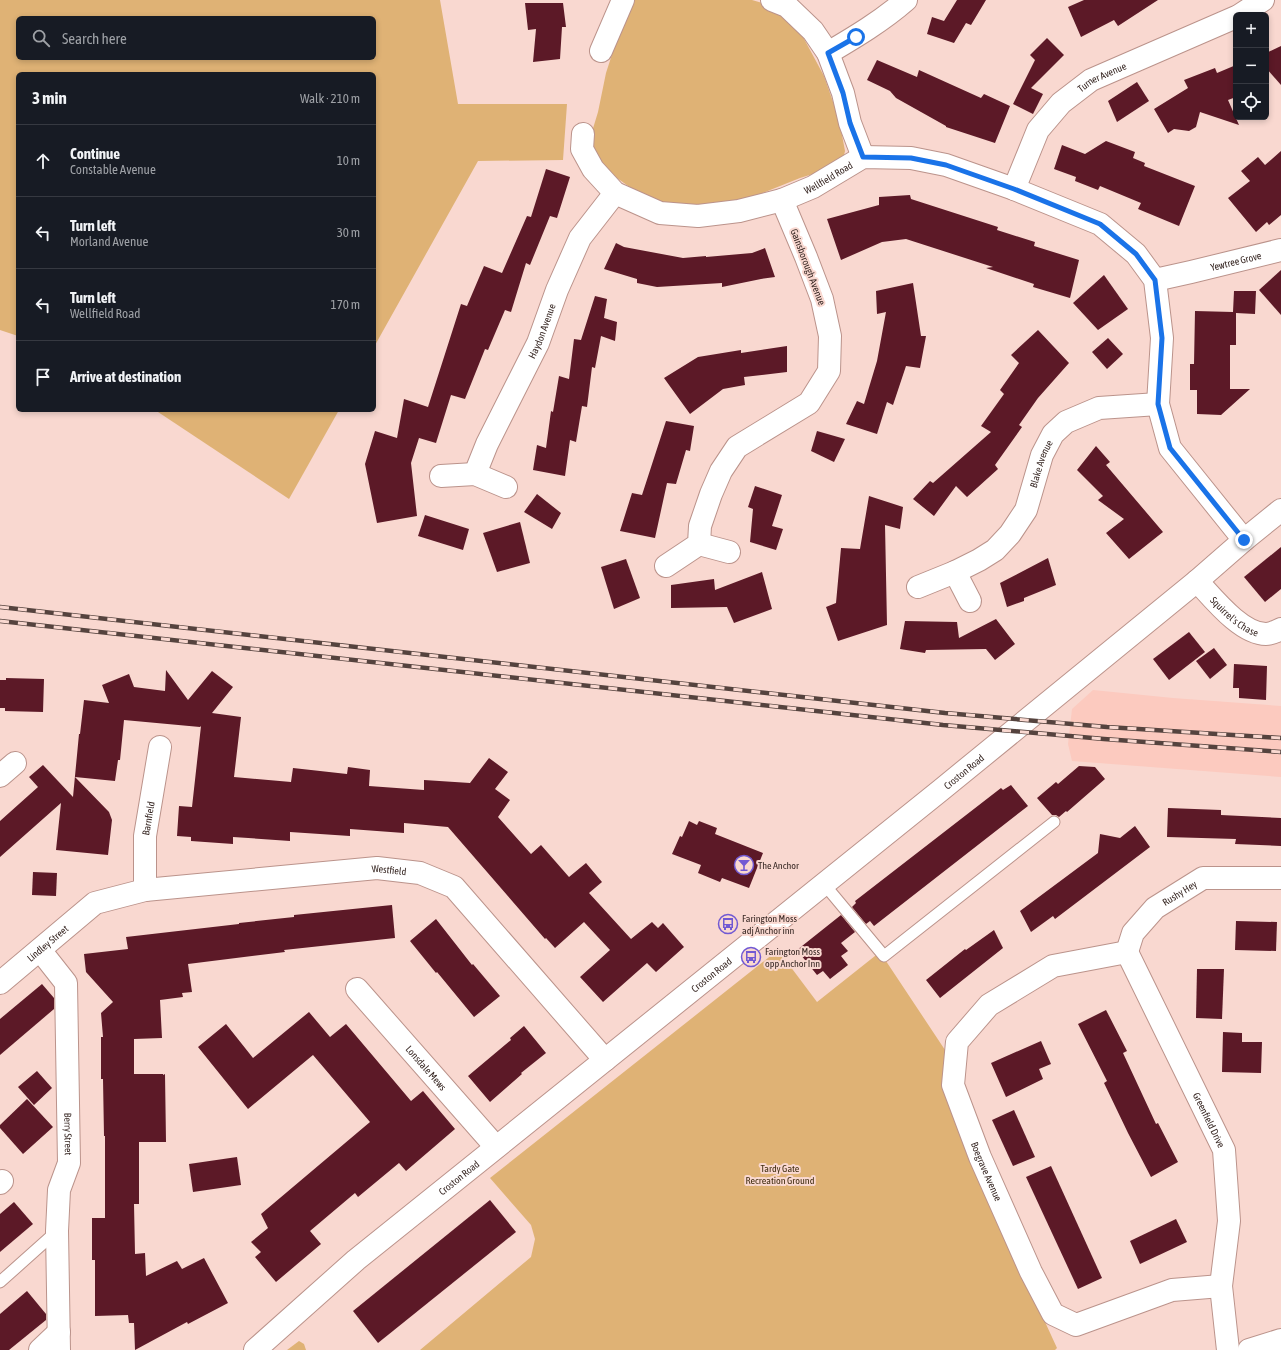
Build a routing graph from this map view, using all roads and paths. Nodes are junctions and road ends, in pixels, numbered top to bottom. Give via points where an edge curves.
1 (623, 0) edge
2 (772, 0) edge
3 (906, 0) edge
4 (1264, 0) edge
5 (1245, 12) edge
6 (1233, 18) edge
7 (601, 51) dead end
8 (828, 53) junction
9 (583, 134) dead end
10 (863, 157) junction
11 (1014, 189) junction
12 (615, 193) junction
13 (782, 200) junction
14 (1281, 250) edge
15 (1155, 280) junction
16 (1158, 404) junction
17 (476, 474) junction
18 (441, 476) dead end
19 (506, 487) dead end
20 (1281, 510) edge
21 (1244, 540) junction
22 (699, 544) junction
23 (729, 552) dead end
24 (666, 566) dead end
25 (955, 572) junction
26 (1197, 581) junction
27 (918, 587) dead end
28 (970, 601) dead end
29 (1281, 629) edge
30 (160, 747) dead end
31 (1054, 822) dead end
32 (1281, 878) edge
33 (824, 884) junction
34 (145, 890) junction
35 (95, 903) joint
36 (40, 950) junction
37 (1127, 952) junction
38 (0, 983) edge
39 (357, 989) dead end
40 (604, 1060) junction
41 (496, 1147) junction
42 (57, 1231) junction
43 (0, 1282) edge
44 (1221, 1286) junction
45 (1281, 1340) edge
46 (59, 1341) edge
47 (40, 1350) edge
48 (255, 1350) edge
49 (1228, 1350) edge
50 (1249, 1350) edge

1 - 7 street
2 - 8 street via 788,6 813,31
3 - 8 street via 856,37
4 - 5 street
6 - 11 street, Turner Avenue via 1091,80 1061,103 1038,130
8 - 10 street
9 - 12 street, Wellfield Road via 582,149 593,170
10 - 11 street, Wellfield Road via 911,158 946,165
10 - 13 street, Wellfield Road via 813,187
11 - 15 street, Wellfield Road via 1100,224 1136,254
12 - 13 street, Wellfield Road via 660,213 698,216 739,211
12 - 17 street, Haydon Avenue via 580,238 557,290 538,343 487,444
13 - 22 street, Gainsborough Avenue via 822,300 830,336 829,371 809,402 737,447 721,471 711,494 700,526
14 - 15 street, Yewtree Grove
15 - 16 street, Wellfield Road via 1162,338
16 - 21 street, Wellfield Road via 1170,448
16 - 25 street, Blake Avenue via 1099,408 1066,422 1053,434 1042,455 1026,510 1010,534 995,550
17 - 18 street
17 - 19 street
20 - 21 street, Croston Road
21 - 26 street, Croston Road
22 - 23 street
22 - 24 street
25 - 27 street, Blake Avenue
25 - 28 street
26 - 29 street, Squirrel's Chase via 1226,612 1247,629 1267,634
26 - 33 street, Croston Road
30 - 34 street, Barnfield via 145,836
31 - 33 lane via 884,956
32 - 37 street, Rushy Hey via 1203,878 1155,908 1133,933
33 - 40 street, Croston Road
34 - 35 street, Westfield
34 - 40 street, Westfield via 377,868 420,873 454,887
35 - 36 street, Lindley Street
36 - 38 street, Lindley Street
36 - 42 street, Berry Street via 66,983 69,1163 59,1190
37 - 44 street, Greenfield Drive via 1224,1150 1229,1222
37 - 44 street, Boegrave Avenue via 1053,966 989,1005 957,1042 953,1085 980,1157 1031,1272 1053,1314 1076,1325 1172,1290
39 - 41 street, Lonsdale Mews
40 - 41 street, Croston Road
41 - 48 street, Croston Road via 356,1260
42 - 43 lane
42 - 46 street, Berry Street
44 - 49 street, Greenfield Drive
45 - 50 street
46 - 47 street

